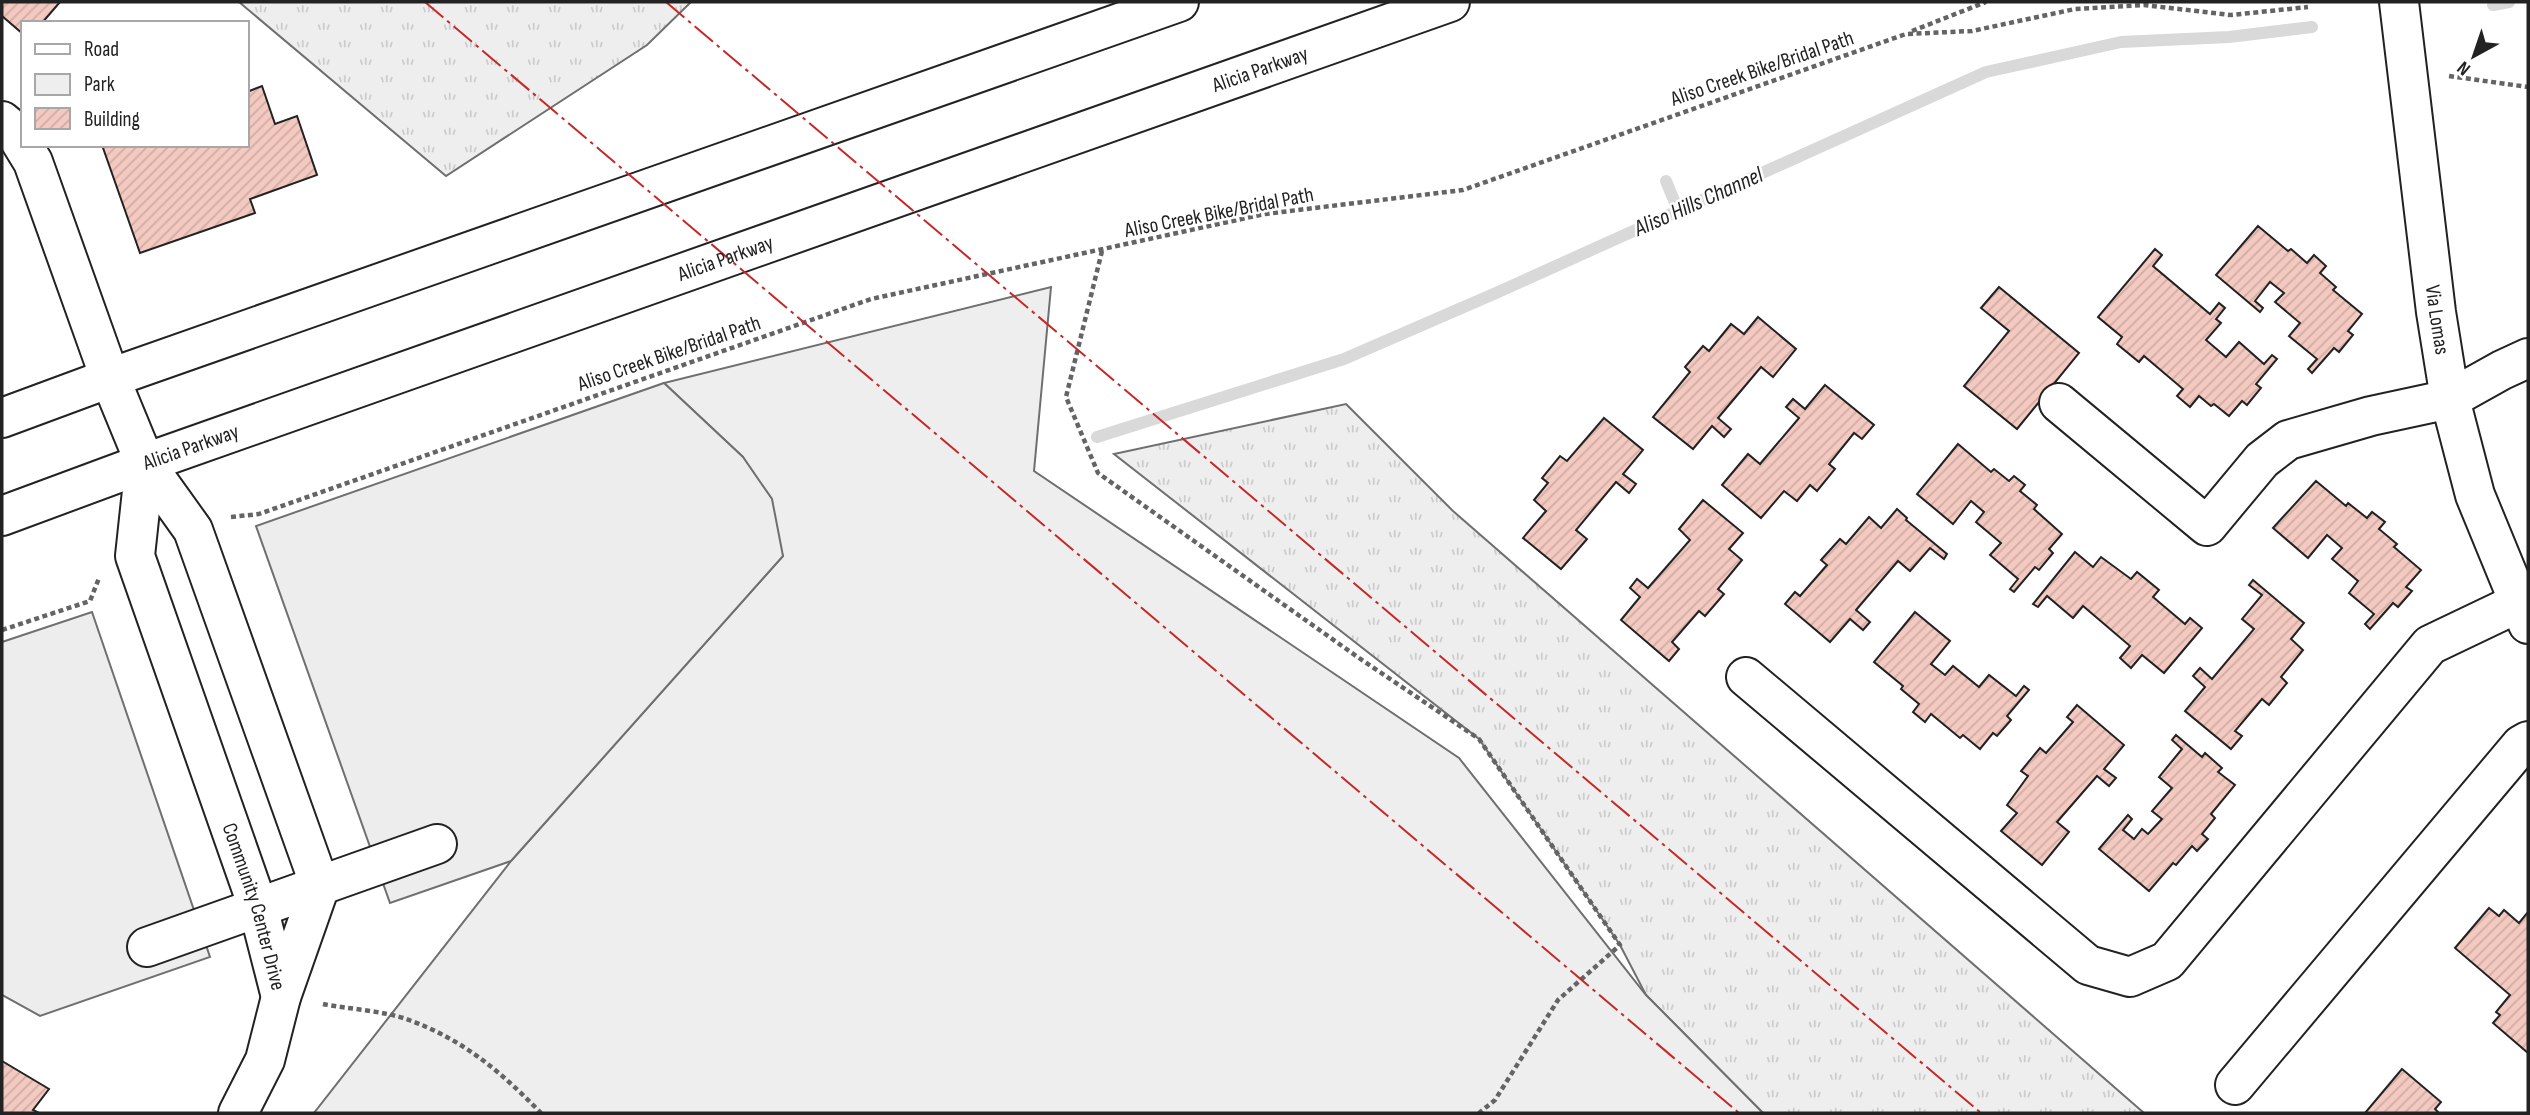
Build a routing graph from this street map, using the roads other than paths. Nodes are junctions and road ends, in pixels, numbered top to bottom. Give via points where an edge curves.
1 (1179, 2) edge
2 (1450, 2) edge
3 (2399, 2) edge
4 (2, 121) edge
5 (21, 142) edge
6 (24, 147) edge
7 (2528, 358) edge
8 (110, 378) junction
9 (2450, 399) junction
10 (2059, 403) dead end
11 (2, 418) edge
12 (145, 463) junction
13 (2, 516) edge
14 (2523, 614) edge
15 (1746, 677) dead end
16 (2528, 741) edge
17 (437, 844) dead end
18 (320, 886) junction
19 (258, 907) junction
20 (147, 947) dead end
21 (281, 997) junction
22 (2235, 1085) dead end
23 (238, 1113) edge

1 - 8 main road
2 - 12 main road, Alicia Parkway
3 - 9 main road, Via Lomas
4 - 5 main road
6 - 8 main road
7 - 9 main road
8 - 11 main road
8 - 12 main road
9 - 10 main road via 2288,440 2262,460 2207,526
9 - 14 main road, Via Lomas via 2475,495
12 - 13 main road, Alicia Parkway
12 - 18 main road via 193,530
12 - 19 main road, Community Center Drive via 135,556
14 - 15 main road via 2430,645 2167,961 2130,977 2088,965
16 - 22 main road
17 - 18 main road
18 - 19 main road
18 - 21 main road, Community Center Drive
19 - 20 main road
19 - 21 main road, Community Center Drive
21 - 23 main road via 265,1060

